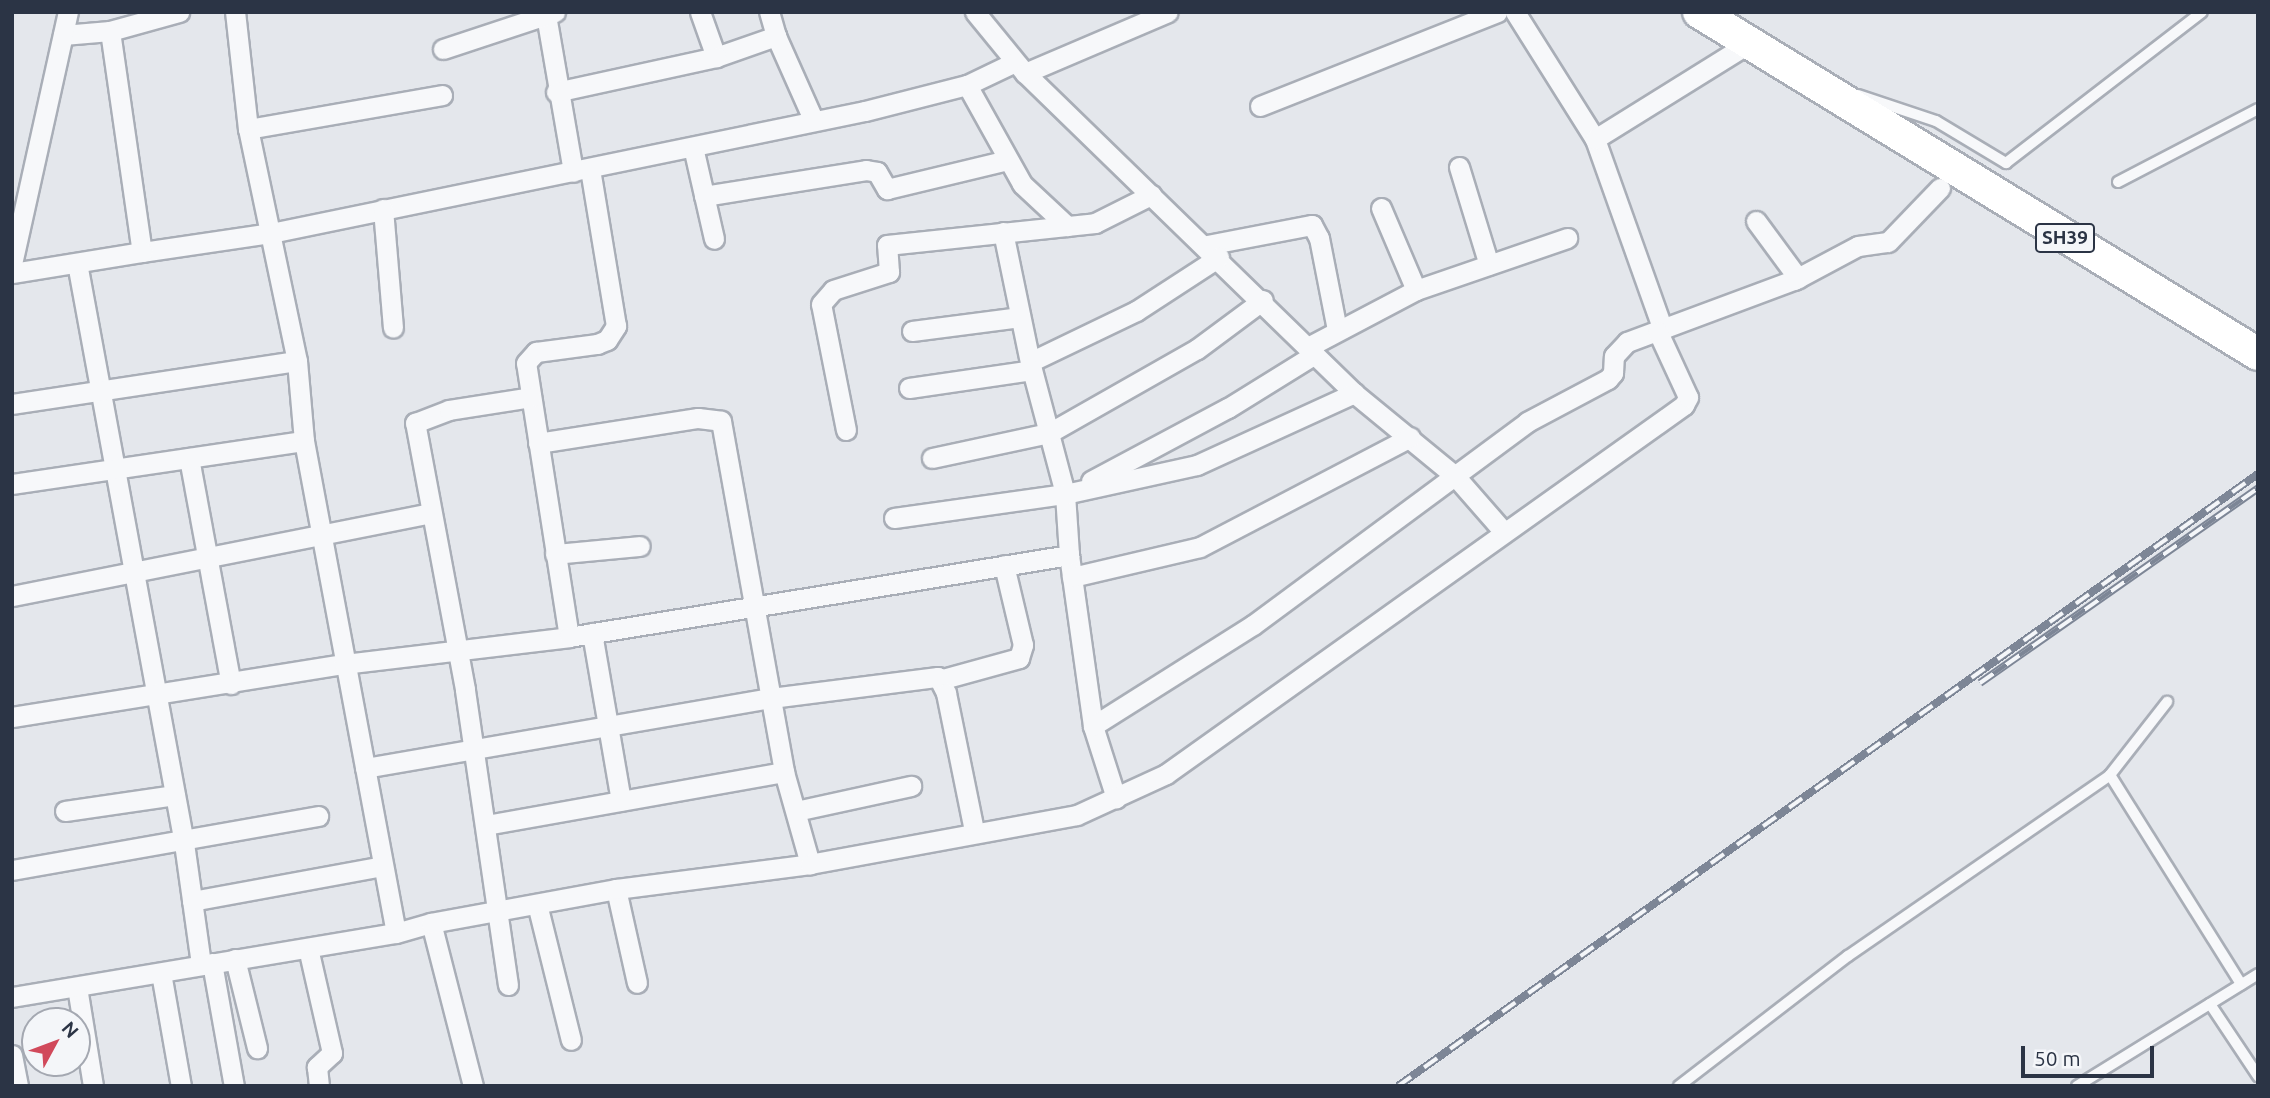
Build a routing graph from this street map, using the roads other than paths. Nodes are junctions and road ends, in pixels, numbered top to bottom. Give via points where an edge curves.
1 (68, 12) edge
2 (179, 12) edge
3 (235, 12) edge
4 (700, 12) edge
5 (975, 12) edge
6 (1168, 12) edge
7 (1497, 12) edge
8 (1515, 12) edge
9 (1699, 12) edge
10 (2203, 12) edge
11 (550, 13) edge
12 (775, 20) edge
13 (110, 31) junction
14 (63, 35) junction
15 (1749, 43) junction
16 (443, 49) dead end
17 (716, 57) junction
18 (1020, 67) junction
19 (967, 85) junction
20 (556, 92) junction
21 (1833, 93) junction
22 (442, 95) dead end
23 (1260, 106) dead end
24 (2258, 109) edge
25 (813, 119) junction
26 (248, 129) junction
27 (1595, 139) junction
28 (693, 147) junction
29 (1008, 160) junction
30 (1459, 167) dead end
31 (582, 171) junction
32 (2118, 182) dead end
33 (1940, 188) dead end
34 (1151, 195) junction
35 (704, 197) junction
36 (1381, 208) dead end
37 (383, 209) junction
38 (1756, 221) dead end
39 (1067, 226) junction
40 (1003, 232) junction
41 (271, 233) junction
42 (1567, 238) dead end
43 (714, 239) dead end
44 (1213, 251) junction
45 (142, 252) junction
46 (77, 263) junction
47 (12, 264) edge
48 (1489, 265) junction
49 (12, 273) edge
50 (1798, 278) junction
51 (1416, 290) junction
52 (1263, 300) junction
53 (1020, 317) junction
54 (393, 328) dead end
55 (1337, 330) junction
56 (912, 331) dead end
57 (1660, 331) junction
58 (1312, 351) junction
59 (2258, 354) edge
60 (297, 361) junction
61 (1031, 366) junction
62 (99, 388) junction
63 (909, 388) dead end
64 (1354, 393) junction
65 (531, 397) junction
66 (12, 404) edge
67 (846, 429) dead end
68 (1049, 433) junction
69 (1410, 437) junction
70 (304, 441) junction
71 (538, 443) junction
72 (189, 458) junction
73 (932, 458) dead end
74 (114, 469) junction
75 (1455, 476) junction
76 (12, 484) edge
77 (1070, 492) junction
78 (430, 513) junction
79 (894, 518) dead end
80 (1504, 532) junction
81 (321, 535) junction
82 (640, 546) dead end
83 (555, 554) junction
84 (1069, 555) junction
85 (208, 557) junction
86 (1004, 565) junction
87 (133, 572) junction
88 (1072, 577) junction
89 (12, 596) edge
90 (756, 605) junction
91 (592, 634) junction
92 (569, 638) junction
93 (458, 652) junction
94 (344, 664) junction
95 (943, 680) junction
96 (231, 684) junction
97 (158, 697) junction
98 (771, 698) junction
99 (2166, 702) dead end
100 (12, 717) edge
101 (606, 725) junction
102 (1093, 726) junction
103 (473, 746) junction
104 (365, 768) junction
105 (784, 772) junction
106 (2110, 775) junction
107 (911, 786) dead end
108 (175, 795) junction
109 (1116, 797) junction
110 (621, 801) junction
111 (65, 811) dead end
112 (796, 811) junction
113 (318, 817) dead end
114 (486, 825) junction
115 (974, 831) junction
116 (184, 844) junction
117 (810, 863) junction
118 (383, 866) junction
119 (12, 870) edge
120 (616, 889) junction
121 (192, 901) junction
122 (537, 904) junction
123 (498, 911) junction
124 (431, 923) junction
125 (396, 933) junction
126 (309, 948) junction
127 (235, 959) junction
128 (207, 963) junction
129 (161, 973) junction
130 (2258, 974) edge
131 (637, 983) dead end
132 (2241, 984) junction
133 (508, 985) dead end
134 (77, 987) junction
135 (12, 997) edge
136 (2210, 1004) junction
137 (571, 1040) dead end
138 (257, 1048) dead end
139 (12, 1055) edge
140 (2258, 1076) edge
141 (18, 1086) edge
142 (93, 1086) edge
143 (181, 1086) edge
144 (234, 1086) edge
145 (319, 1086) edge
146 (473, 1086) edge
147 (1679, 1086) edge
148 (2077, 1086) edge

1 - 14 street
2 - 13 street
3 - 26 street
4 - 17 street
5 - 18 street
6 - 18 street
7 - 23 street
8 - 27 street
9 - 15 main road, SH39
10 - 21 lane via 2006,163 1954,130 1900,105
11 - 16 street
11 - 20 street
12 - 17 street
12 - 25 street
13 - 14 street
13 - 45 street
14 - 47 street
15 - 21 main road, SH39
15 - 27 street
17 - 20 street
18 - 19 street
18 - 34 street
19 - 25 street via 866,111
19 - 29 street
20 - 31 street
21 - 59 main road, SH39
22 - 26 street
24 - 32 lane
25 - 28 street
26 - 41 street
27 - 57 street
28 - 31 street
28 - 35 street
29 - 35 street via 887,189 877,172 866,170
29 - 39 street via 1023,184
30 - 48 street
31 - 37 street
31 - 65 street via 616,326 607,340 597,344 531,354 526,363
33 - 50 street via 1888,242 1858,246
34 - 39 street via 1103,220
34 - 44 street
35 - 43 street
36 - 51 street
37 - 41 street
37 - 54 street
38 - 50 street
39 - 40 street
40 - 53 street
40 - 67 street via 889,244 889,272 834,290 824,298 821,304
41 - 45 street
41 - 60 street
42 - 48 street
44 - 52 street
44 - 55 street via 1312,225 1319,237
44 - 61 street via 1136,311
45 - 46 street
46 - 49 street
46 - 62 street
48 - 51 street
50 - 57 street
51 - 55 street
52 - 58 street
52 - 68 street via 1197,349
53 - 56 street
53 - 61 street
55 - 58 street
57 - 75 street via 1618,350 1608,379 1527,422
57 - 80 street via 1688,397 1686,402
58 - 64 street
58 - 77 street via 1228,408
60 - 62 street
60 - 70 street
61 - 63 street
61 - 68 street
62 - 66 street
62 - 74 street
64 - 69 street
64 - 77 street via 1197,465
65 - 71 street
65 - 78 street via 449,410 415,424
68 - 73 street
68 - 77 street
69 - 75 street
69 - 88 street via 1200,547
70 - 72 street
70 - 81 street
71 - 83 street
71 - 90 street via 698,418 721,421
72 - 74 street
72 - 85 street
74 - 76 street
74 - 87 street
75 - 80 street
75 - 102 street via 1253,625
77 - 79 street
77 - 84 street
78 - 81 street
78 - 93 street
80 - 109 street via 1166,774
81 - 85 street
81 - 94 street
82 - 83 street
83 - 92 street
84 - 86 street
84 - 88 street
85 - 87 street
85 - 96 street
86 - 90 street
86 - 95 street via 1023,645 1019,658
87 - 89 street
87 - 97 street
88 - 102 street
90 - 91 street
90 - 98 street
91 - 92 street
91 - 101 street
92 - 93 street
93 - 94 street
93 - 103 street
94 - 96 street
94 - 104 street
95 - 98 street
95 - 115 street
96 - 97 street
97 - 100 street
97 - 108 street
98 - 101 street
98 - 105 street
99 - 106 lane
101 - 103 street
101 - 110 street
102 - 109 street
103 - 104 street
103 - 114 street
104 - 118 street
105 - 110 street
105 - 112 street
106 - 132 lane
106 - 147 lane via 1848,956
107 - 112 street
108 - 111 street
108 - 116 street
109 - 115 street via 1077,815
110 - 114 street
112 - 117 street
113 - 116 street
114 - 123 street
115 - 117 street
116 - 119 street
116 - 121 street
117 - 120 street
118 - 121 street
118 - 125 street
120 - 122 street
120 - 131 street
121 - 128 street
122 - 123 street
122 - 137 street
123 - 124 street
123 - 133 street
124 - 125 street
124 - 146 street
125 - 126 street
126 - 127 street
126 - 145 street via 332,1053 317,1067
127 - 128 street
127 - 138 street
128 - 129 street
128 - 144 street
129 - 134 street
129 - 143 street
130 - 132 lane
132 - 136 lane
134 - 135 street
134 - 142 street
136 - 140 lane
136 - 148 lane
139 - 141 street

